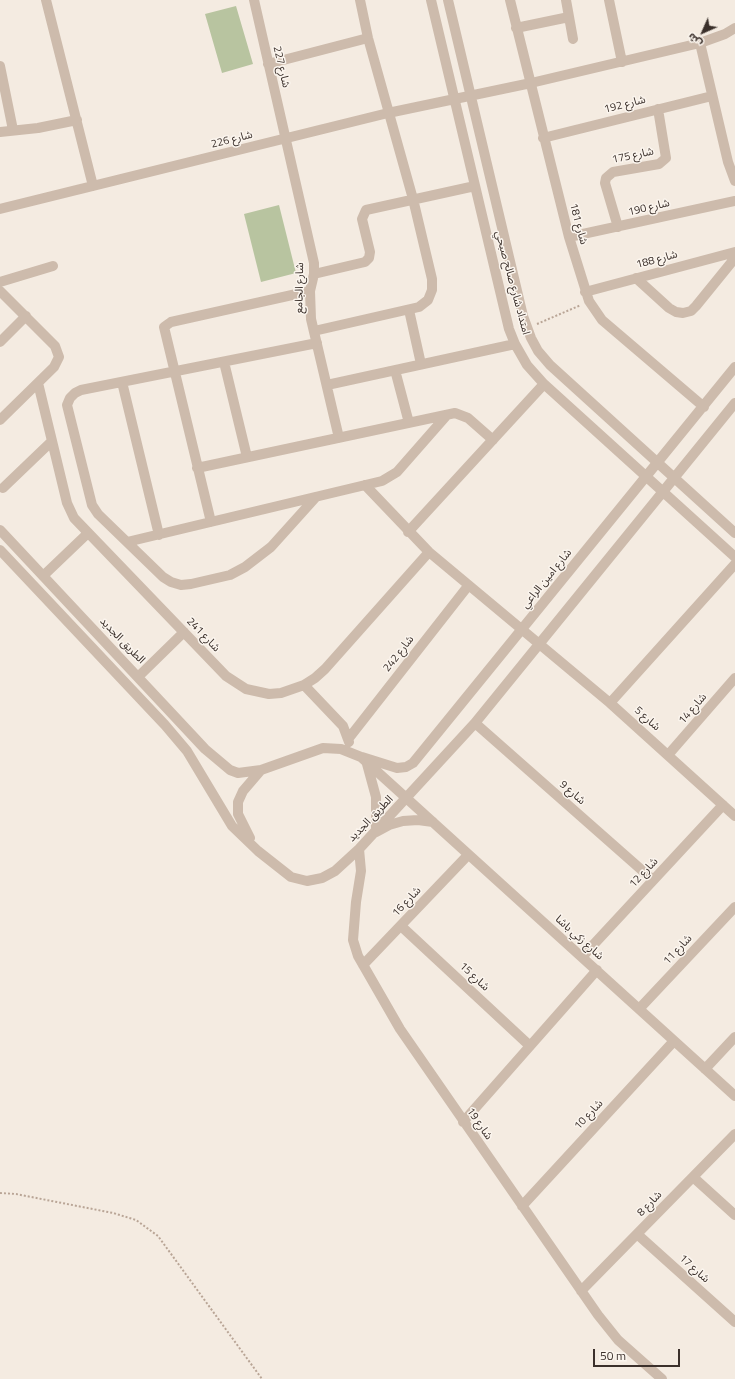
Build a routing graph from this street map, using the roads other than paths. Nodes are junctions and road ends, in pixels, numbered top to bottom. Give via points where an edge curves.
1 (46, 0) edge
2 (254, 0) edge
3 (360, 0) edge
4 (431, 0) edge
5 (448, 0) edge
6 (510, 0) edge
7 (566, 0) edge
8 (610, 0) edge
9 (569, 16) junction
10 (516, 28) junction
11 (735, 28) edge
12 (368, 38) junction
13 (573, 39) dead end
14 (700, 43) junction
15 (622, 62) junction
16 (268, 64) junction
17 (0, 66) edge
18 (531, 83) junction
19 (471, 96) junction
20 (712, 96) junction
21 (454, 99) junction
22 (658, 109) junction
23 (388, 112) junction
24 (77, 120) junction
25 (13, 130) junction
26 (0, 132) edge
27 (543, 138) junction
28 (286, 139) junction
29 (735, 147) edge
30 (726, 153) junction
31 (735, 181) edge
32 (93, 186) junction
33 (475, 186) junction
34 (413, 200) junction
35 (735, 201) edge
36 (0, 209) edge
37 (618, 227) junction
38 (568, 237) junction
39 (735, 252) edge
40 (735, 258) edge
41 (53, 266) dead end
42 (314, 274) junction
43 (636, 278) junction
44 (0, 282) edge
45 (0, 290) edge
46 (310, 291) junction
47 (585, 292) junction
48 (409, 310) junction
49 (26, 316) junction
50 (314, 331) junction
51 (0, 342) edge
52 (317, 343) junction
53 (515, 344) junction
54 (224, 362) junction
55 (421, 364) junction
56 (735, 367) edge
57 (395, 370) junction
58 (174, 372) junction
59 (122, 382) junction
60 (38, 383) junction
61 (544, 384) junction
62 (327, 385) junction
63 (735, 403) edge
64 (704, 406) junction
65 (447, 415) junction
66 (0, 420) edge
67 (409, 423) junction
68 (339, 438) junction
69 (492, 440) junction
70 (52, 441) junction
71 (247, 457) junction
72 (658, 463) junction
73 (197, 468) junction
74 (646, 476) junction
75 (674, 478) junction
76 (365, 485) junction
77 (3, 488) dead end
78 (663, 491) junction
79 (316, 497) junction
80 (211, 522) junction
81 (0, 530) edge
82 (408, 532) junction
83 (88, 533) junction
84 (735, 533) edge
85 (159, 535) junction
86 (127, 542) junction
87 (0, 550) edge
88 (429, 552) junction
89 (735, 557) edge
90 (735, 564) edge
91 (43, 576) junction
92 (468, 586) junction
93 (522, 629) junction
94 (184, 632) junction
95 (540, 644) junction
96 (139, 676) junction
97 (734, 681) edge
98 (304, 685) junction
99 (610, 703) junction
100 (475, 723) junction
101 (349, 738) junction
102 (349, 752) junction
103 (668, 755) junction
104 (364, 760) junction
105 (261, 770) junction
106 (407, 798) junction
107 (723, 805) junction
108 (735, 816) edge
109 (433, 822) junction
110 (376, 832) junction
111 (359, 850) junction
112 (258, 851) junction
113 (468, 855) junction
114 (653, 880) junction
115 (735, 907) edge
116 (401, 926) junction
117 (582, 957) junction
118 (363, 965) junction
119 (597, 970) junction
120 (639, 1009) junction
121 (735, 1037) edge
122 (674, 1041) junction
123 (530, 1046) junction
124 (705, 1069) junction
125 (735, 1096) edge
126 (463, 1122) junction
127 (735, 1134) edge
128 (693, 1177) junction
129 (522, 1206) junction
130 (735, 1215) edge
131 (637, 1234) junction
132 (581, 1291) junction
133 (735, 1322) edge
134 (662, 1379) edge

1 - 24 street
2 - 16 street, شارع 227
3 - 12 street
4 - 21 street, امتداد شارع صالح صبحي
5 - 19 street, امتداد شارع صالح صبحي
6 - 10 street, شارع 181
7 - 9 street
8 - 15 street
9 - 10 street
9 - 13 street
10 - 18 street, شارع 181
11 - 14 street, شارع 226
12 - 16 street
12 - 23 street
14 - 15 street, شارع 226
14 - 20 street
15 - 18 street, شارع 226
16 - 28 street, شارع 227
17 - 25 street
18 - 19 street, شارع 226
18 - 27 street, شارع 181
19 - 21 street, شارع 226
19 - 72 street, امتداد شارع صالح صبحي via 527,328 538,351 550,365
20 - 22 street, شارع 192
20 - 30 street
21 - 23 street, شارع 226
21 - 33 street, امتداد شارع صالح صبحي
22 - 27 street, شارع 192
22 - 37 street, شارع 175 via 666,158 659,164 614,172 606,178
23 - 28 street, شارع 226
23 - 34 street
24 - 25 street
24 - 32 street
25 - 26 street
27 - 38 street, شارع 181
28 - 32 street, شارع 226
28 - 42 street, شارع الجامع via 314,263
29 - 30 street
30 - 31 street
32 - 36 street, شارع 226
33 - 34 street
33 - 53 street, امتداد شارع صالح صبحي via 509,329
34 - 42 street via 370,208 364,212 362,219 370,255 367,261
34 - 48 street via 432,279 432,290 428,300 419,307
35 - 37 street, شارع 190
37 - 38 street, شارع 190
38 - 47 street, شارع 181
39 - 43 street, شارع 188
40 - 43 street via 696,306 684,313 669,308
41 - 44 street
42 - 46 street, شارع الجامع
43 - 47 street, شارع 188
45 - 49 street
46 - 50 street, شارع الجامع
46 - 58 street via 167,323 164,331
47 - 64 street, شارع 181 via 602,320
48 - 50 street
48 - 55 street
49 - 51 street
49 - 60 street via 58,351 57,362
50 - 52 street, شارع الجامع
52 - 54 street
52 - 62 street, شارع الجامع
53 - 55 street
53 - 61 street, امتداد شارع صالح صبحي via 527,365
54 - 58 street
54 - 71 street
55 - 57 street
56 - 64 street, شارع امين الراعي
57 - 62 street
57 - 67 street
58 - 59 street
58 - 73 street
59 - 85 street
59 - 86 street via 81,390 74,393 67,405 92,505
60 - 66 street
60 - 70 street, شارع 241
61 - 69 street
61 - 74 street, امتداد شارع صالح صبحي
62 - 68 street, شارع الجامع
63 - 75 street
64 - 72 street, شارع امين الراعي
65 - 67 street
65 - 69 street via 462,414
65 - 76 street via 397,472 382,481
67 - 68 street
68 - 71 street
69 - 82 street
70 - 77 street
70 - 83 street, شارع 241 via 67,503 74,518
71 - 73 street
72 - 74 street, شارع امين الراعي
72 - 75 street, امتداد شارع صالح صبحي
73 - 80 street
74 - 78 street, امتداد شارع صالح صبحي
74 - 93 street, شارع امين الراعي
75 - 78 street
75 - 84 street, امتداد شارع صالح صبحي
76 - 79 street
76 - 82 street, شارع 5
78 - 89 street, امتداد شارع صالح صبحي
78 - 95 street
79 - 80 street
79 - 86 street via 259,558 230,575 191,584 171,582
80 - 85 street
81 - 91 street, الطريق الجديد
82 - 88 street, شارع 5
83 - 91 street
83 - 94 street, شارع 241
85 - 86 street
87 - 112 street, الطريق الجديد via 165,725 187,751 232,826
88 - 92 street, شارع 5
88 - 98 street, شارع 241 via 325,669
90 - 99 street
91 - 96 street, الطريق الجديد
92 - 93 street, شارع 5
92 - 101 street, شارع 242
93 - 95 street, شارع 5
93 - 104 street, شارع امين الراعي via 413,763 397,768 380,761
94 - 96 street
94 - 98 street, شارع 241 via 226,676 246,690 269,694 281,693
95 - 99 street, شارع 5
95 - 100 street
96 - 105 street, الطريق الجديد via 205,749 230,770 238,773
97 - 103 street, شارع 14
98 - 101 street via 339,720
99 - 103 street, شارع 5
100 - 106 street
100 - 114 street, شارع 9
101 - 102 street
102 - 104 street, الطريق الجديد
102 - 105 street, الطريق الجديد via 324,748
103 - 107 street, شارع 5
104 - 106 street, الطريق الجديد
104 - 110 street via 376,797
105 - 112 street via 243,791 238,802 240,820
106 - 109 street, شارع زكي باشا
106 - 110 street, الطريق الجديد
107 - 108 street, شارع 5
107 - 114 street, شارع 12
109 - 110 street via 404,821
109 - 113 street, شارع زكي باشا
110 - 111 street, الطريق الجديد
111 - 112 street, الطريق الجديد via 335,871 322,878 307,880 291,877
111 - 118 street, شارع 19 via 361,871 354,940
113 - 116 street, شارع 16
113 - 117 street, شارع زكي باشا
114 - 117 street, شارع 12
115 - 120 street, شارع 11
116 - 118 street, شارع 16
116 - 123 street, شارع 15
117 - 119 street, شارع زكي باشا
118 - 126 street, شارع 19 via 400,1029
119 - 120 street, شارع زكي باشا
119 - 123 street
120 - 122 street, شارع زكي باشا
121 - 124 street
122 - 124 street, شارع زكي باشا
122 - 129 street, شارع 10
123 - 126 street
124 - 125 street, شارع زكي باشا
126 - 129 street, شارع 19
127 - 128 street, شارع 8
128 - 130 street
128 - 131 street, شارع 8
129 - 132 street, شارع 19
131 - 132 street, شارع 8
131 - 133 street, شارع 17
132 - 134 street, شارع 19 via 614,1335

